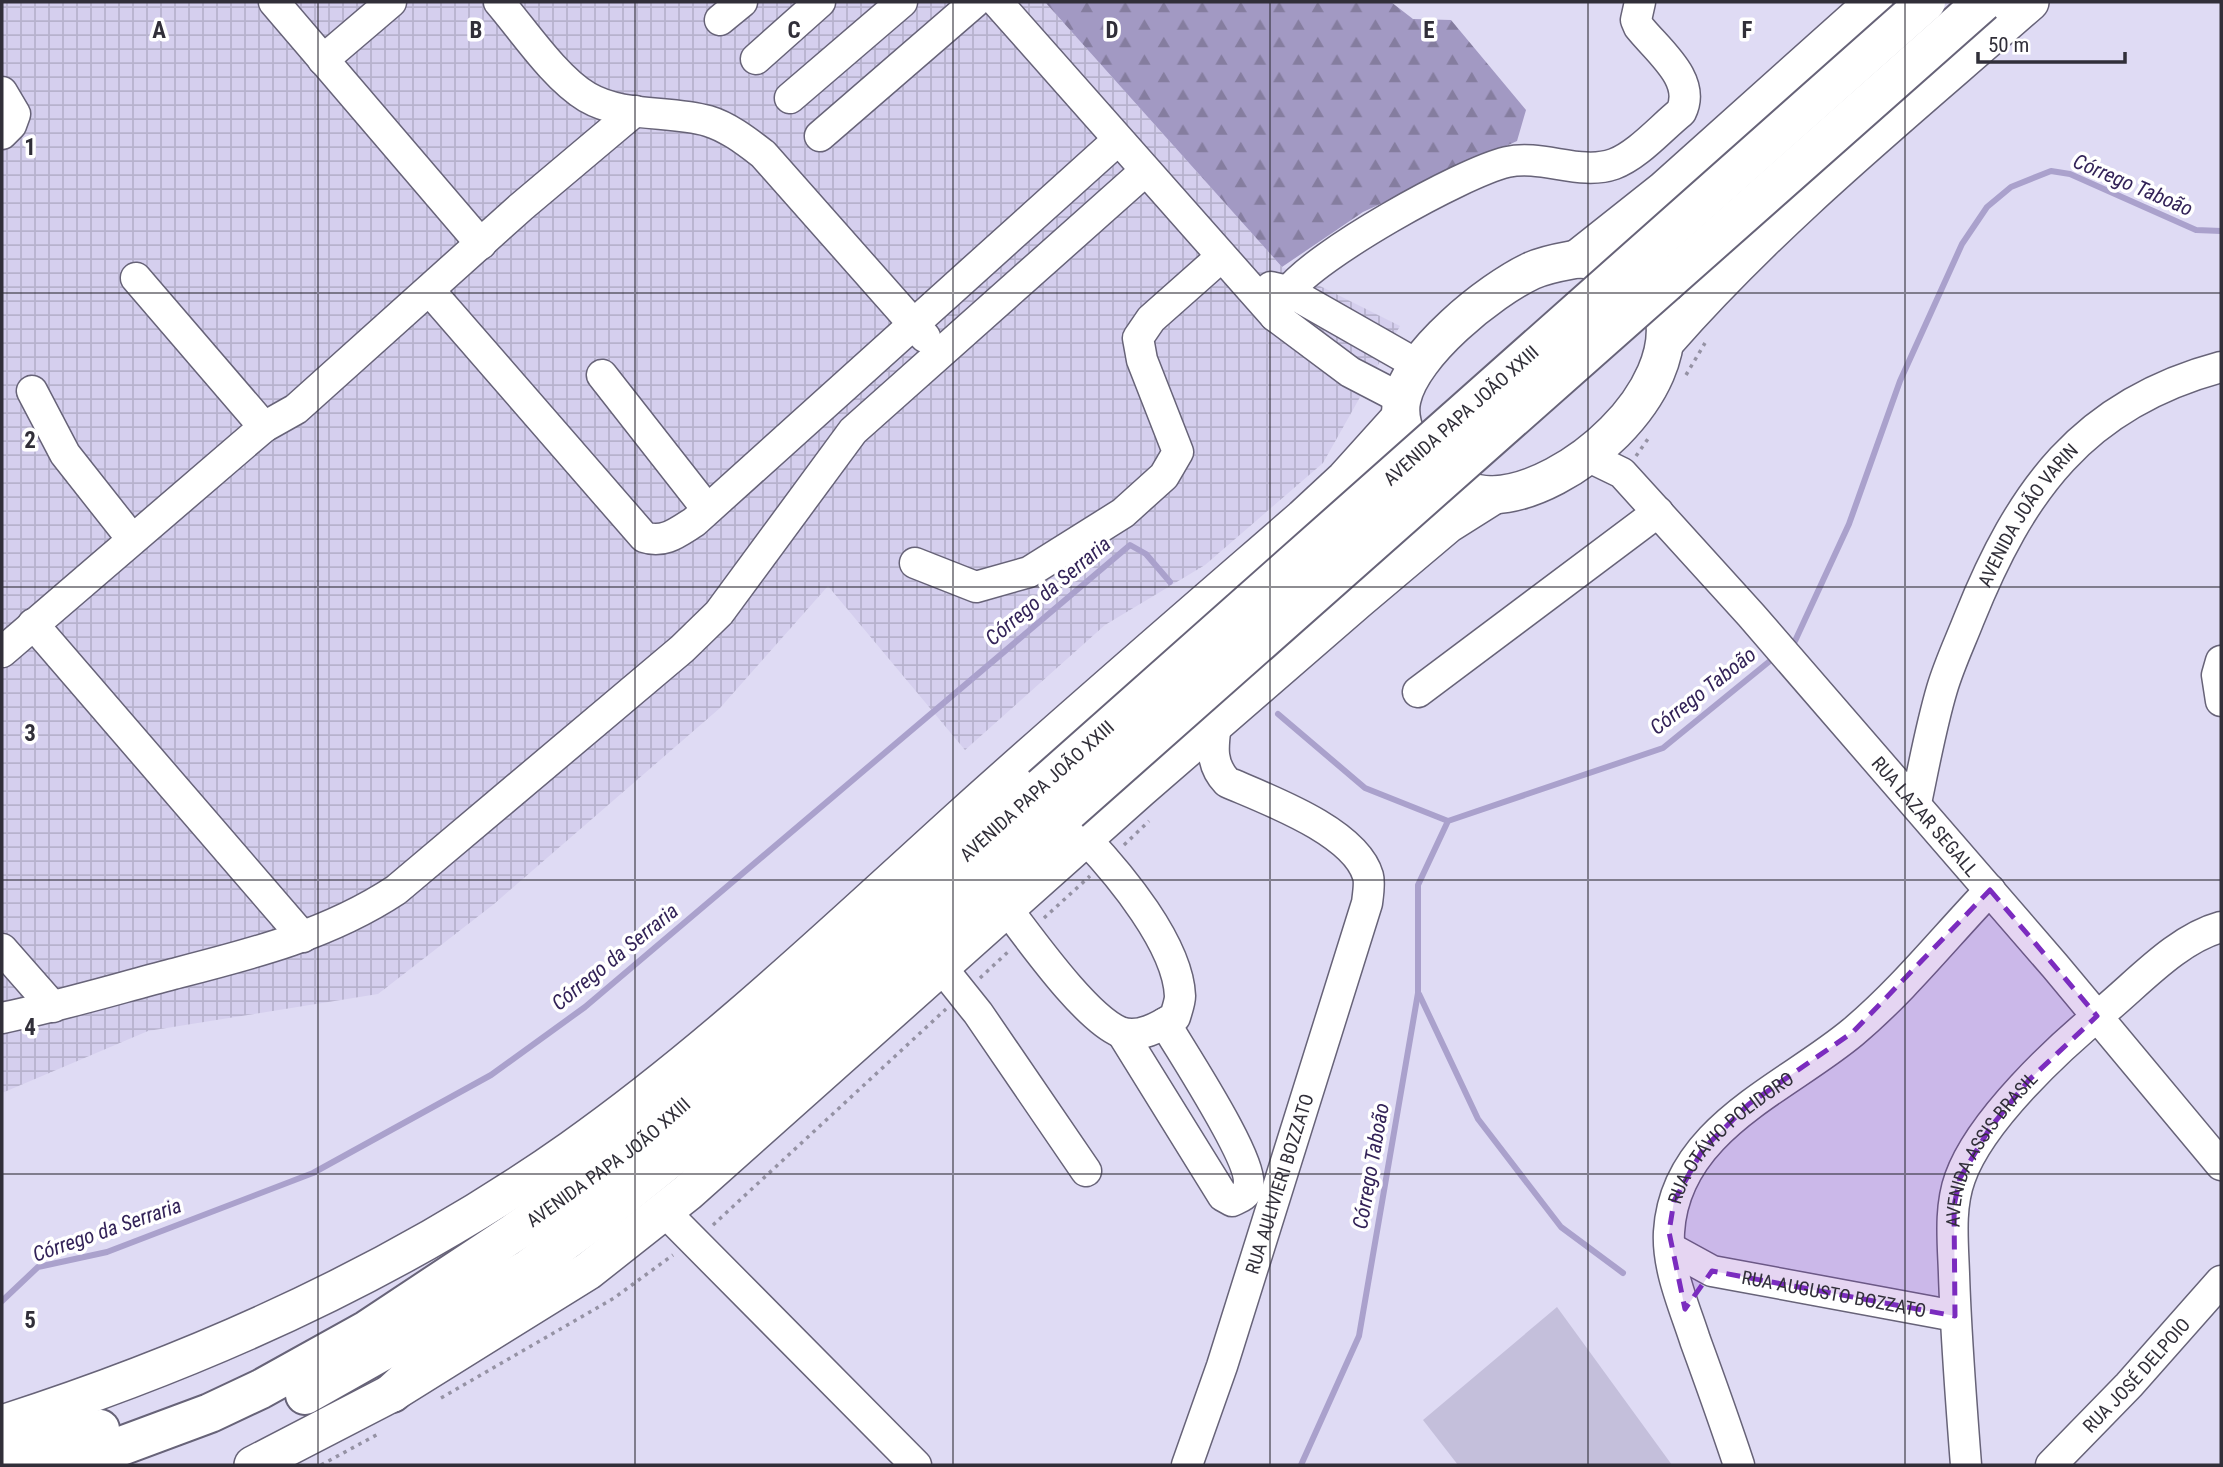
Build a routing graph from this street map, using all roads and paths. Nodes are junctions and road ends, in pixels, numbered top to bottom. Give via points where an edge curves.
1 (274, 2) edge
2 (391, 2) edge
3 (499, 2) edge
4 (820, 2) edge
5 (902, 2) edge
6 (975, 2) edge
7 (996, 2) edge
8 (1640, 2) edge
9 (1874, 2) edge
10 (1926, 2) edge
11 (1983, 2) edge
12 (2030, 2) edge
13 (756, 58) dead end
14 (323, 60) junction
15 (2, 92) edge
16 (790, 98) dead end
17 (635, 111) junction
18 (2, 134) edge
19 (820, 136) dead end
20 (1118, 140) junction
21 (1144, 172) junction
22 (481, 244) junction
23 (1221, 257) junction
24 (1577, 259) junction
25 (136, 278) dead end
26 (430, 291) junction
27 (1282, 304) junction
28 (912, 322) junction
29 (1667, 340) junction
30 (940, 354) junction
31 (1418, 365) junction
32 (2221, 367) edge
33 (602, 374) dead end
34 (32, 391) dead end
35 (1401, 409) junction
36 (264, 427) junction
37 (1614, 433) junction
38 (1587, 456) junction
39 (1622, 472) junction
40 (1494, 495) junction
41 (707, 509) junction
42 (1658, 512) junction
43 (132, 539) junction
44 (915, 563) dead end
45 (33, 624) junction
46 (2, 652) edge
47 (2221, 661) edge
48 (1418, 692) dead end
49 (2221, 701) edge
50 (1216, 724) junction
51 (1928, 747) junction
52 (1892, 776) junction
53 (1916, 803) junction
54 (1065, 812) junction
55 (1990, 890) junction
56 (1007, 909) junction
57 (2221, 926) edge
58 (303, 937) junction
59 (2, 948) edge
60 (942, 968) junction
61 (53, 1007) junction
62 (2097, 1017) junction
63 (2, 1018) edge
64 (1165, 1023) junction
65 (1122, 1033) junction
66 (2221, 1165) edge
67 (1086, 1171) dead end
68 (664, 1211) junction
69 (1670, 1248) junction
70 (528, 1269) junction
71 (1712, 1271) junction
72 (2221, 1281) edge
73 (440, 1284) junction
74 (1685, 1309) junction
75 (1955, 1315) junction
76 (392, 1393) junction
77 (2, 1424) edge
78 (2, 1460) edge
79 (70, 1465) edge
80 (150, 1465) edge
81 (253, 1465) edge
82 (916, 1465) edge
83 (1187, 1465) edge
84 (1739, 1465) edge
85 (1966, 1465) edge
86 (2051, 1465) edge

1 - 14 street
2 - 14 street
3 - 17 street via 586,96
4 - 13 street
5 - 16 street
6 - 19 street
7 - 20 street
8 - 27 street via 1639,27 1687,89 1681,112 1613,164 1582,167 1534,160 1507,162 1480,173 1322,260
9 - 24 main road via 1664,190
10 - 54 highway, AVENIDA PAPA JOÃO XXIII, bridge
11 - 54 highway, AVENIDA PAPA JOÃO XXIII, bridge
12 - 29 main road via 1790,215 1716,285
14 - 22 street
15 - 18 street via 15,114
17 - 22 street
17 - 28 street via 708,121 740,136 786,178
20 - 21 street
20 - 28 street
21 - 23 street
21 - 30 street
22 - 26 street
23 - 27 street via 1243,279
23 - 44 street via 1151,319 1138,338 1142,360 1178,452 1164,476 1123,513 1029,572 976,587
24 - 29 main road via 1608,261 1636,270 1660,299
24 - 31 main road via 1532,271 1502,287
25 - 36 street
26 - 36 street via 296,409
26 - 41 street via 644,537 665,539
27 - 31 street
27 - 35 street via 1350,372
28 - 30 street
28 - 41 street
29 - 37 main road via 1659,369
30 - 58 street via 853,431 719,613 682,649 396,890 358,915
31 - 35 main road
32 - 51 street, AVENIDA JOÃO VARIN via 2192,375 2106,418 2060,460 2032,494 1981,590 1942,688
33 - 41 street
34 - 43 street via 65,454
35 - 40 main road via 1407,437 1424,463 1448,484
35 - 77 main road, AVENIDA PAPA JOÃO XXIII via 1345,480 728,1024 571,1149 423,1242 274,1321 100,1392
36 - 43 street
37 - 38 main road
37 - 39 street
38 - 39 street, RUA LAZAR SEGALL
38 - 40 main road via 1543,481
39 - 42 street, RUA LAZAR SEGALL
40 - 50 main road, AVENIDA PAPA JOÃO XXIII via 1432,537
42 - 48 street
42 - 52 street, RUA LAZAR SEGALL
43 - 45 street
45 - 46 street
45 - 58 street
47 - 49 street via 2217,675
50 - 54 main road, AVENIDA PAPA JOÃO XXIII
50 - 83 street, RUA AULIVIERI BOZZATO via 1214,762 1218,772 1227,782 1308,820 1353,852 1368,876 1367,903
51 - 52 street
51 - 53 street, AVENIDA JOÃO VARIN
52 - 53 street, RUA LAZAR SEGALL
53 - 55 street, RUA LAZAR SEGALL
54 - 56 main road, AVENIDA PAPA JOÃO XXIII
54 - 64 street via 1122,876 1171,957 1180,997 1175,1017
54 - 70 highway, AVENIDA PAPA JOÃO XXIII via 723,1116
54 - 73 highway, AVENIDA PAPA JOÃO XXIII via 641,1142
55 - 62 street, RUA LAZAR SEGALL
55 - 69 street, RUA OTÁVIO POLIDORO via 1853,1032 1749,1104 1703,1149 1674,1201
56 - 60 main road, AVENIDA PAPA JOÃO XXIII
56 - 65 street via 1101,1019
57 - 62 street, AVENIDA ASSIS BRASIL via 2182,947
58 - 61 street
59 - 61 street
60 - 67 street
60 - 68 main road, AVENIDA PAPA JOÃO XXIII
61 - 63 street
62 - 66 street, RUA LAZAR SEGALL
62 - 75 street, AVENIDA ASSIS BRASIL via 2029,1080 1990,1128 1960,1178 1953,1219
64 - 65 street via 1151,1032
64 - 65 street via 1243,1156 1249,1186 1244,1195 1231,1201 1223,1196
68 - 76 main road, AVENIDA PAPA JOÃO XXIII via 587,1270
68 - 82 street
69 - 71 street, RUA AUGUSTO BOZZATO
69 - 74 street, RUA OTÁVIO POLIDORO
70 - 76 highway
70 - 80 highway, AVENIDA PAPA JOÃO XXIII via 301,1397
71 - 74 street
71 - 75 street, RUA AUGUSTO BOZZATO
72 - 86 street, RUA JOSÉ DELPOIO
73 - 78 highway via 195,1394
73 - 79 highway, AVENIDA PAPA JOÃO XXIII via 261,1389
74 - 84 street, RUA OTÁVIO POLIDORO
75 - 85 street, AVENIDA ASSIS BRASIL
76 - 81 main road, AVENIDA PAPA JOÃO XXIII

